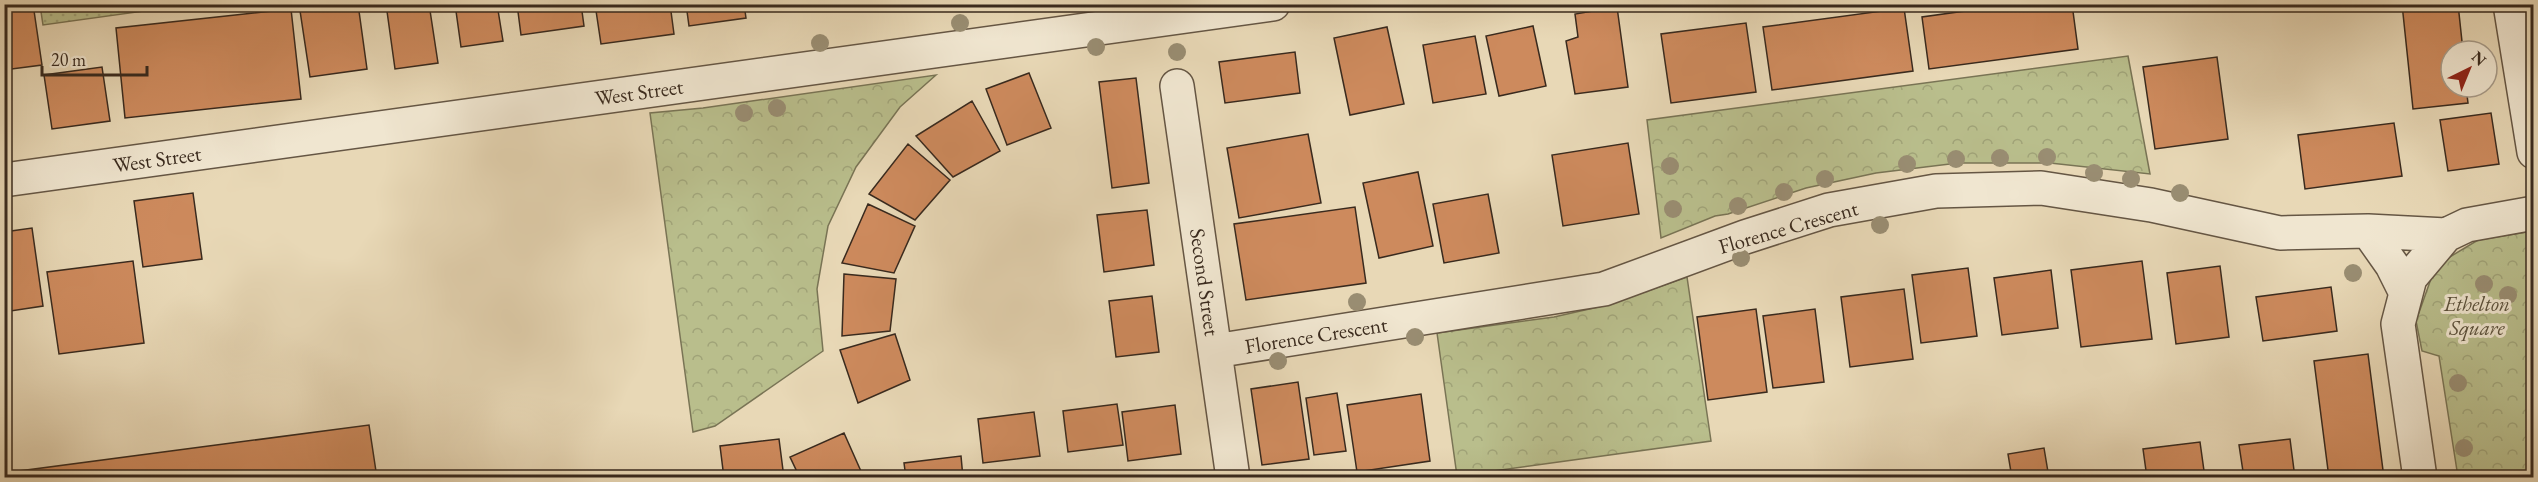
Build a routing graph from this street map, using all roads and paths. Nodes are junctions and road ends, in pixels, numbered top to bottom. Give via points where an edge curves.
1 (1273, 4) edge
2 (2510, 4) edge
3 (1169, 12) edge
4 (1177, 86) dead end
5 (2534, 152) edge
6 (4, 180) edge
7 (2534, 213) edge
8 (2368, 231) junction
9 (2446, 236) junction
10 (2406, 293) junction
11 (1215, 351) junction
12 (1233, 477) edge
13 (2420, 477) edge

1 - 3 street, West Street
2 - 5 street
3 - 6 street, West Street
4 - 11 street, Second Street
7 - 9 street via 2466,225
8 - 9 street, Florence Crescent
8 - 10 street
8 - 11 street, Florence Crescent via 2280,233 2151,205 2041,188 1936,191 1830,210 1604,289
9 - 10 street via 2410,278
10 - 13 street via 2398,324
11 - 12 street, Second Street

